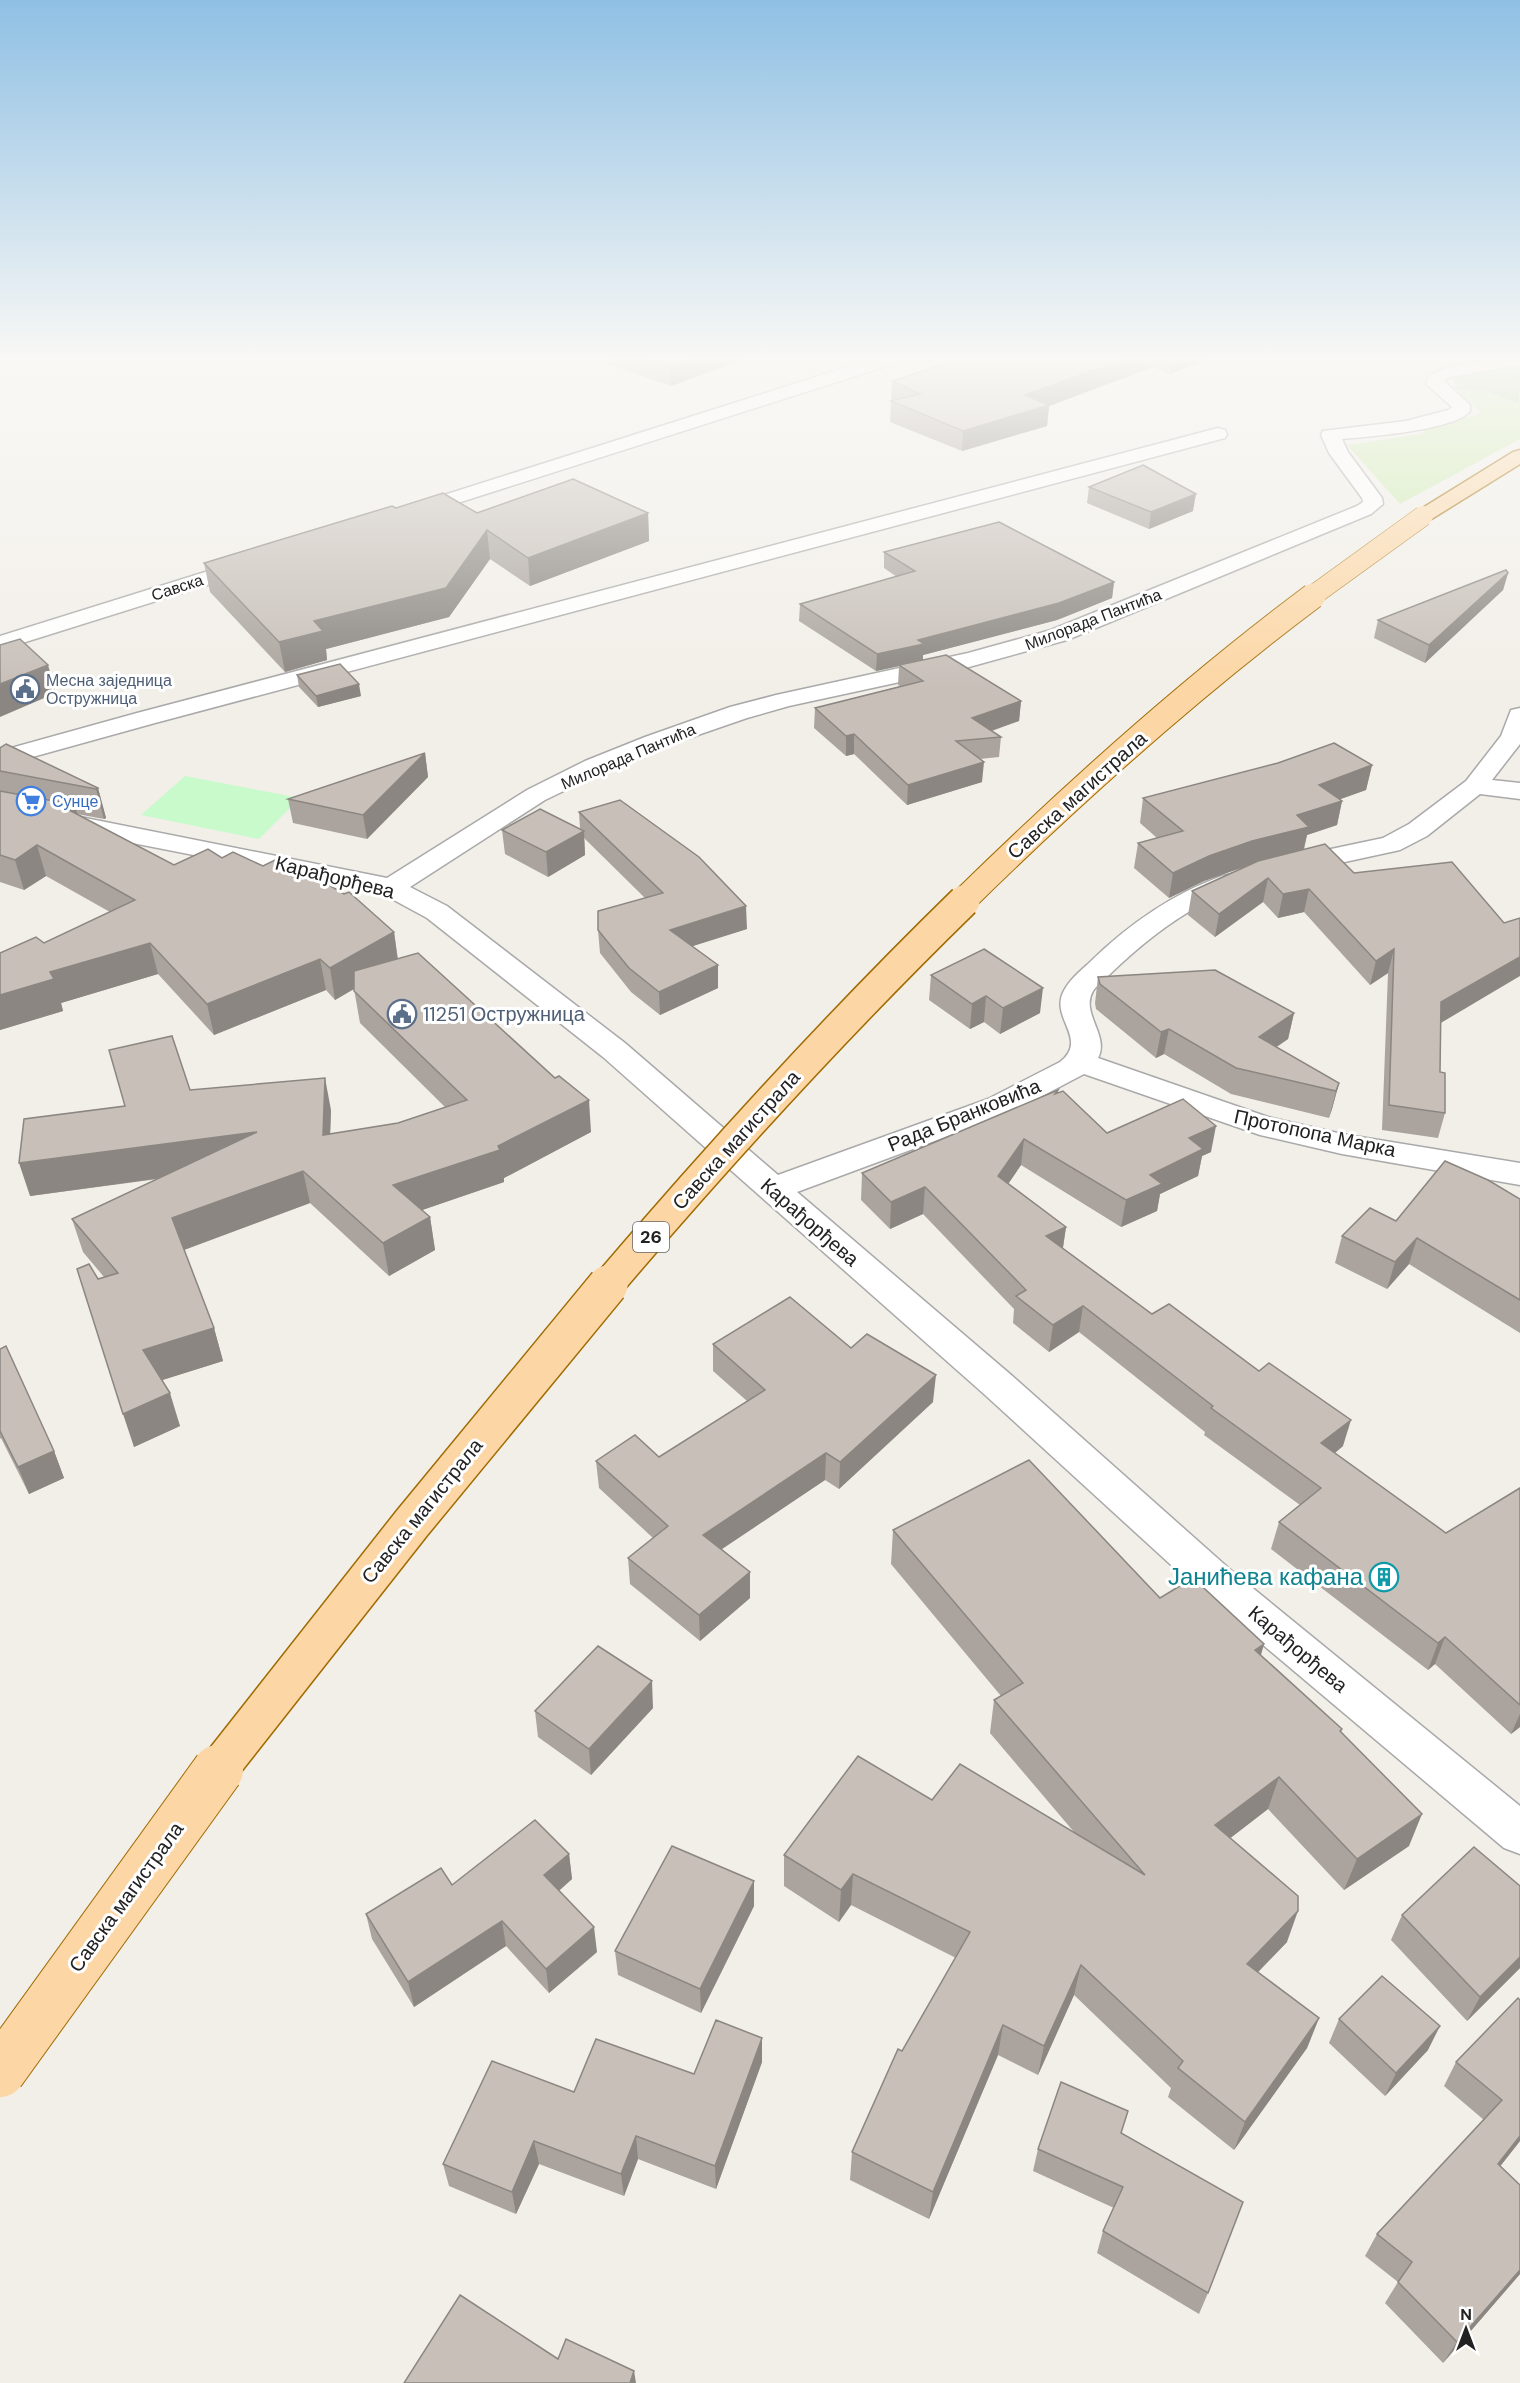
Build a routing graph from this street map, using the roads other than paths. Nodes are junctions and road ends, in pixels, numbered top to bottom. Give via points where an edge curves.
1 (554, 466) edge
2 (1096, 466) edge
3 (1348, 466) edge
4 (1503, 466) edge
5 (388, 519) edge
6 (268, 558) edge
7 (0, 643) edge
8 (1520, 715) edge
9 (0, 759) edge
10 (1475, 786) junction
11 (1520, 791) edge
12 (0, 809) edge
13 (391, 888) junction
14 (1080, 1062) junction
15 (1520, 1174) edge
16 (772, 1189) junction
17 (1520, 1833) edge
18 (0, 2073) edge

1 - 5 street
2 - 9 street
3 - 13 street, Милорада Пантића via 1372,498 1373,504 1364,510 1059,635 977,659 808,695 696,727 588,770 536,796
4 - 18 main road, Савска магистрала / 26, bridge via 1423,516 1308,598 1197,687 1090,780 873,990 764,1107 566,1333 380,1562 204,1789
6 - 7 street, Савска
8 - 10 street via 1513,737
10 - 11 street
10 - 14 street via 1405,838 1390,844 1263,872 1209,889 1181,903 1123,946 1076,995 1086,1042 1086,1053
12 - 13 street, Карађорђева via 308,868
13 - 16 street, Карађорђева via 437,912 502,961 614,1050
14 - 15 street, Протопопа Марка via 1260,1125 1342,1144
14 - 16 street, Рада Бранковића via 999,1106
16 - 17 street, Карађорђева via 1219,1584

